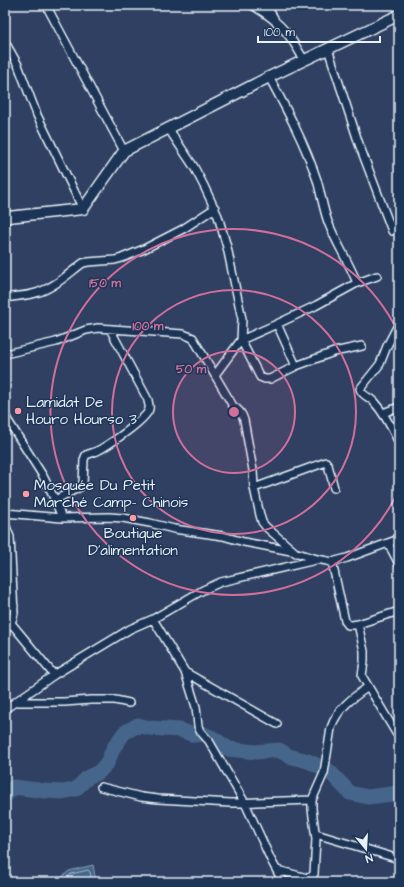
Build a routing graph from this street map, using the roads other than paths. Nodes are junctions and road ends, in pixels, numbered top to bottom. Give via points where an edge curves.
1 (46, 5) edge
2 (252, 5) edge
3 (266, 5) edge
4 (399, 15) edge
5 (276, 22) junction
6 (5, 42) edge
7 (328, 48) junction
8 (304, 60) junction
9 (269, 77) junction
10 (168, 128) junction
11 (124, 151) junction
12 (215, 208) junction
13 (83, 209) junction
14 (6, 216) edge
15 (392, 231) dead end
16 (377, 276) dead end
17 (357, 283) junction
18 (5, 298) edge
19 (399, 323) edge
20 (277, 324) junction
21 (110, 329) junction
22 (241, 340) junction
23 (362, 346) dead end
24 (5, 354) edge
25 (296, 366) junction
26 (215, 375) junction
27 (399, 407) edge
28 (383, 413) junction
29 (5, 416) edge
30 (399, 443) edge
31 (254, 488) junction
32 (334, 488) dead end
33 (55, 500) junction
34 (5, 513) edge
35 (62, 518) junction
36 (5, 524) edge
37 (399, 539) edge
38 (388, 543) junction
39 (296, 553) junction
40 (316, 560) junction
41 (332, 562) junction
42 (399, 564) edge
43 (5, 605) edge
44 (14, 606) junction
45 (399, 611) edge
46 (153, 619) junction
47 (11, 624) junction
48 (358, 624) junction
49 (5, 630) edge
50 (185, 672) junction
51 (54, 675) junction
52 (368, 687) junction
53 (17, 702) junction
54 (129, 703) dead end
55 (5, 709) edge
56 (277, 724) dead end
57 (396, 733) dead end
58 (101, 787) dead end
59 (312, 800) junction
60 (245, 803) junction
61 (316, 834) junction
62 (399, 859) edge
63 (277, 870) junction
64 (283, 882) edge

1 - 11 street
2 - 5 street
3 - 5 street
4 - 7 main road
5 - 8 street via 291,38
6 - 13 street via 18,65 37,115
7 - 8 main road
7 - 15 street via 359,144
8 - 9 main road
9 - 10 main road
9 - 17 street via 299,134 317,180 332,232
10 - 11 main road
10 - 12 street via 194,167
11 - 13 main road
12 - 18 street via 183,229 144,249 115,260 83,263 47,289
12 - 22 street via 227,247 242,319
13 - 14 main road
16 - 17 street
17 - 20 street
19 - 28 street via 380,364 360,389
20 - 22 street
20 - 25 street
21 - 24 street via 86,330 56,342
21 - 26 street via 183,334 193,338
21 - 33 street via 148,400 149,407 146,414 132,428 102,448 86,455 83,484
22 - 25 street via 260,377 270,379
22 - 26 street
23 - 25 street via 341,350
26 - 31 street via 233,406 241,411 252,458
27 - 28 street
28 - 30 street
29 - 33 street
31 - 32 street via 326,462
31 - 39 street via 262,522
33 - 35 street
34 - 35 street
35 - 39 street via 123,518 174,529 214,534
36 - 44 street via 10,537
37 - 38 street
38 - 41 street
38 - 42 street
39 - 40 street
40 - 41 street
40 - 46 street via 212,585
41 - 48 street via 346,621 352,626
43 - 44 street
44 - 47 street
45 - 48 street
46 - 50 street
46 - 51 street via 130,629
47 - 49 street
47 - 51 street
48 - 52 street via 364,651 362,676
50 - 56 street
50 - 60 street via 196,707 200,731 209,741
51 - 53 street
52 - 57 street
52 - 59 street via 340,710 333,722 324,774
53 - 54 street via 115,700
53 - 55 street
58 - 60 street via 141,797
59 - 60 street
59 - 61 street
60 - 63 street
61 - 62 street
61 - 63 street via 314,874 311,877
63 - 64 street

